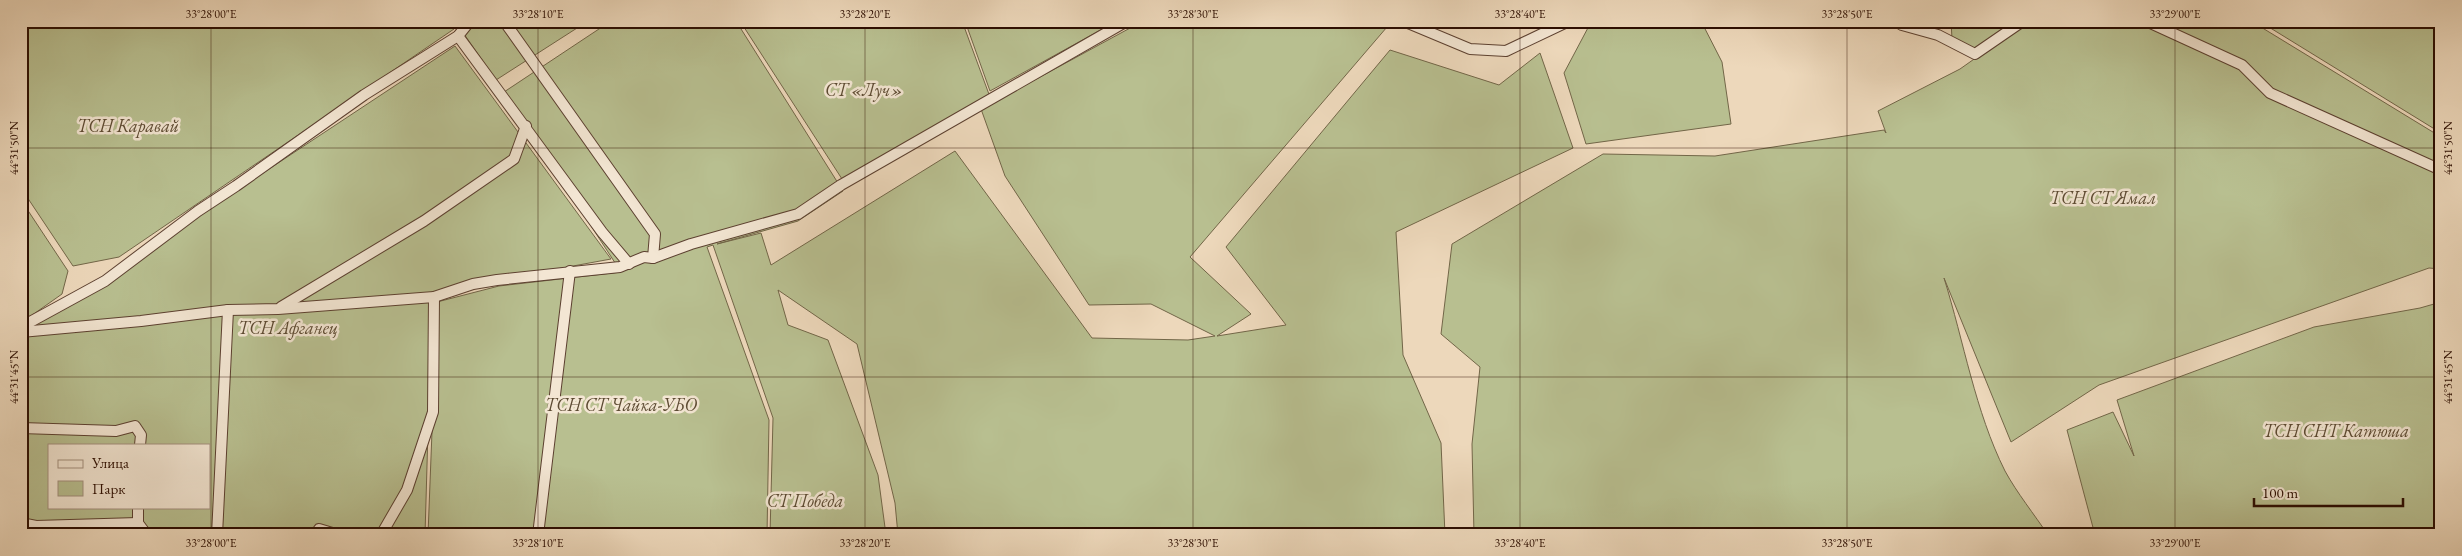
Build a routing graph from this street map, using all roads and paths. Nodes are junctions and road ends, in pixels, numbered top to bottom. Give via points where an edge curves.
1 (470, 21) edge
2 (504, 21) edge
3 (1127, 21) edge
4 (1403, 21) edge
5 (1569, 21) edge
6 (1896, 21) edge
7 (2023, 21) edge
8 (2146, 21) edge
9 (458, 36) junction
10 (526, 126) junction
11 (2441, 170) edge
12 (653, 258) junction
13 (629, 264) junction
14 (570, 271) junction
15 (434, 297) junction
16 (278, 309) junction
17 (228, 310) junction
18 (21, 327) edge
19 (21, 332) edge
20 (21, 428) edge
21 (140, 444) edge
22 (138, 508) edge
23 (21, 523) edge
24 (138, 523) junction
25 (39, 531) edge
26 (147, 535) edge
27 (217, 535) edge
28 (316, 535) edge
29 (339, 535) edge
30 (381, 535) edge
31 (538, 535) edge

1 - 9 street
2 - 12 street via 655,234
3 - 12 street via 798,214
4 - 5 street via 1470,49 1506,51
6 - 7 street via 1938,35 1975,54
8 - 11 street via 2242,64 2270,93
9 - 10 street
9 - 18 street via 364,95 198,210 105,281
10 - 13 street
10 - 16 street via 514,159 424,221
12 - 13 street via 644,257
13 - 14 street
14 - 15 street via 472,284
14 - 31 street
15 - 16 street
15 - 30 street via 433,412 407,490
16 - 17 street
17 - 19 street
17 - 27 street
20 - 21 street via 116,431 135,426
22 - 24 street
23 - 25 street
24 - 25 street
24 - 26 street
28 - 29 street via 319,529

